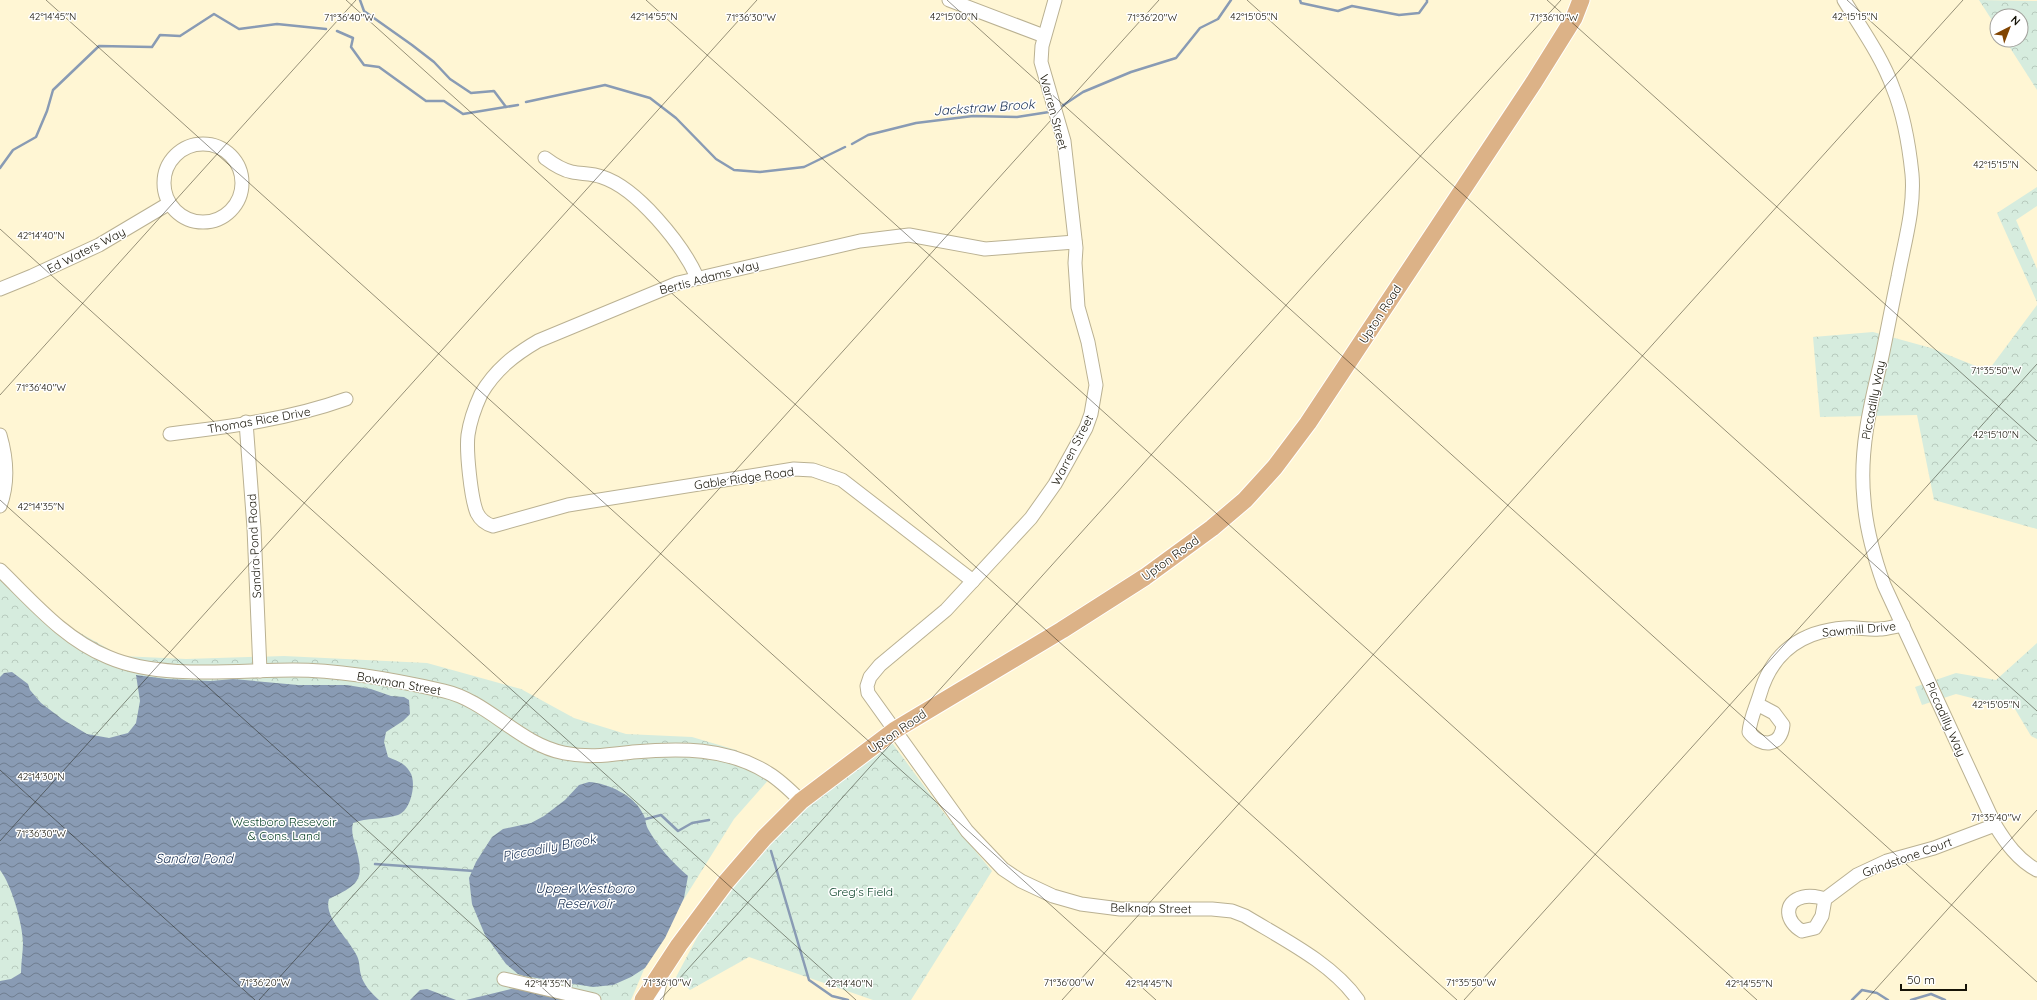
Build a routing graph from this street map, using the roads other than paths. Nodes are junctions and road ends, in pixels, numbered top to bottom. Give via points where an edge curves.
1 (949, 0) edge
2 (1055, 0) edge
3 (1581, 0) edge
4 (1844, 0) edge
5 (1044, 36) junction
6 (545, 158) dead end
7 (168, 204) junction
8 (1075, 242) junction
9 (697, 277) junction
10 (0, 289) edge
11 (346, 399) dead end
12 (246, 422) junction
13 (170, 434) dead end
14 (0, 435) edge
15 (0, 506) edge
16 (485, 523) joint
17 (0, 570) edge
18 (973, 581) junction
19 (1904, 625) junction
20 (260, 671) junction
21 (1756, 704) dead end
22 (895, 730) junction
23 (801, 801) junction
24 (1995, 825) junction
25 (2037, 870) edge
26 (1825, 899) dead end
27 (663, 969) junction
28 (504, 979) dead end
29 (594, 1000) edge
30 (643, 1000) edge
31 (656, 1000) edge
32 (1358, 1000) edge

1 - 5 street
2 - 5 street, Warren Street
3 - 22 main road, Upton Road via 1574,18 1534,82 1308,423 1275,467 1245,500 1212,528 1145,577
4 - 19 street, Piccadilly Way via 1893,87 1902,114 1912,176 1912,202 1867,421 1863,475 1867,526 1875,558 1884,586
5 - 8 street, Warren Street via 1041,62 1064,141
6 - 9 street via 571,172 601,176 623,186 666,230 688,259
7 - 7 street via 178,216 191,221 213,221 223,217 237,203 243,191 241,169 231,155 216,146 208,144 186,148 170,162 164,173 164,190
7 - 10 street, Ed Waters Way via 99,245
8 - 9 street, Bertis Adams Way via 985,249 909,235 860,241
8 - 18 street, Warren Street via 1078,307 1096,385 1091,414 1086,428 1045,500
9 - 16 street, Bertis Adams Way via 656,290 538,341 518,352 504,364 481,395 468,436 473,498 478,514
11 - 12 street, Thomas Rice Drive via 317,409
12 - 13 street, Thomas Rice Drive
12 - 20 street, Sandra Pond Road via 254,528
14 - 15 street via 7,473
16 - 18 street, Gable Ridge Road via 493,526 568,504 794,469 813,470 842,480
17 - 20 street, Bowman Street via 63,630 108,658 137,666 177,671
18 - 22 street, Warren Street via 946,610 880,665 870,677 868,693
19 - 21 street, Sawmill Drive via 1880,629 1846,628 1826,631 1796,642 1780,656 1766,675
19 - 24 street, Piccadilly Way
20 - 23 street, Bowman Street via 329,672 447,691 546,747 562,752 602,757 661,750 719,753 745,761 768,773
22 - 23 main road, Upton Road
22 - 32 street, Belknap Street via 973,838 1003,869 1026,884 1053,896 1081,904 1120,909 1212,909 1245,916 1324,966 1344,983
23 - 27 main road, Upton Road via 726,882
24 - 25 street, Piccadilly Way via 2006,843 2021,859
24 - 26 street, Grindstone Court via 1945,844 1887,861 1857,875
27 - 30 main road, Upton Road
27 - 31 street
28 - 29 street

